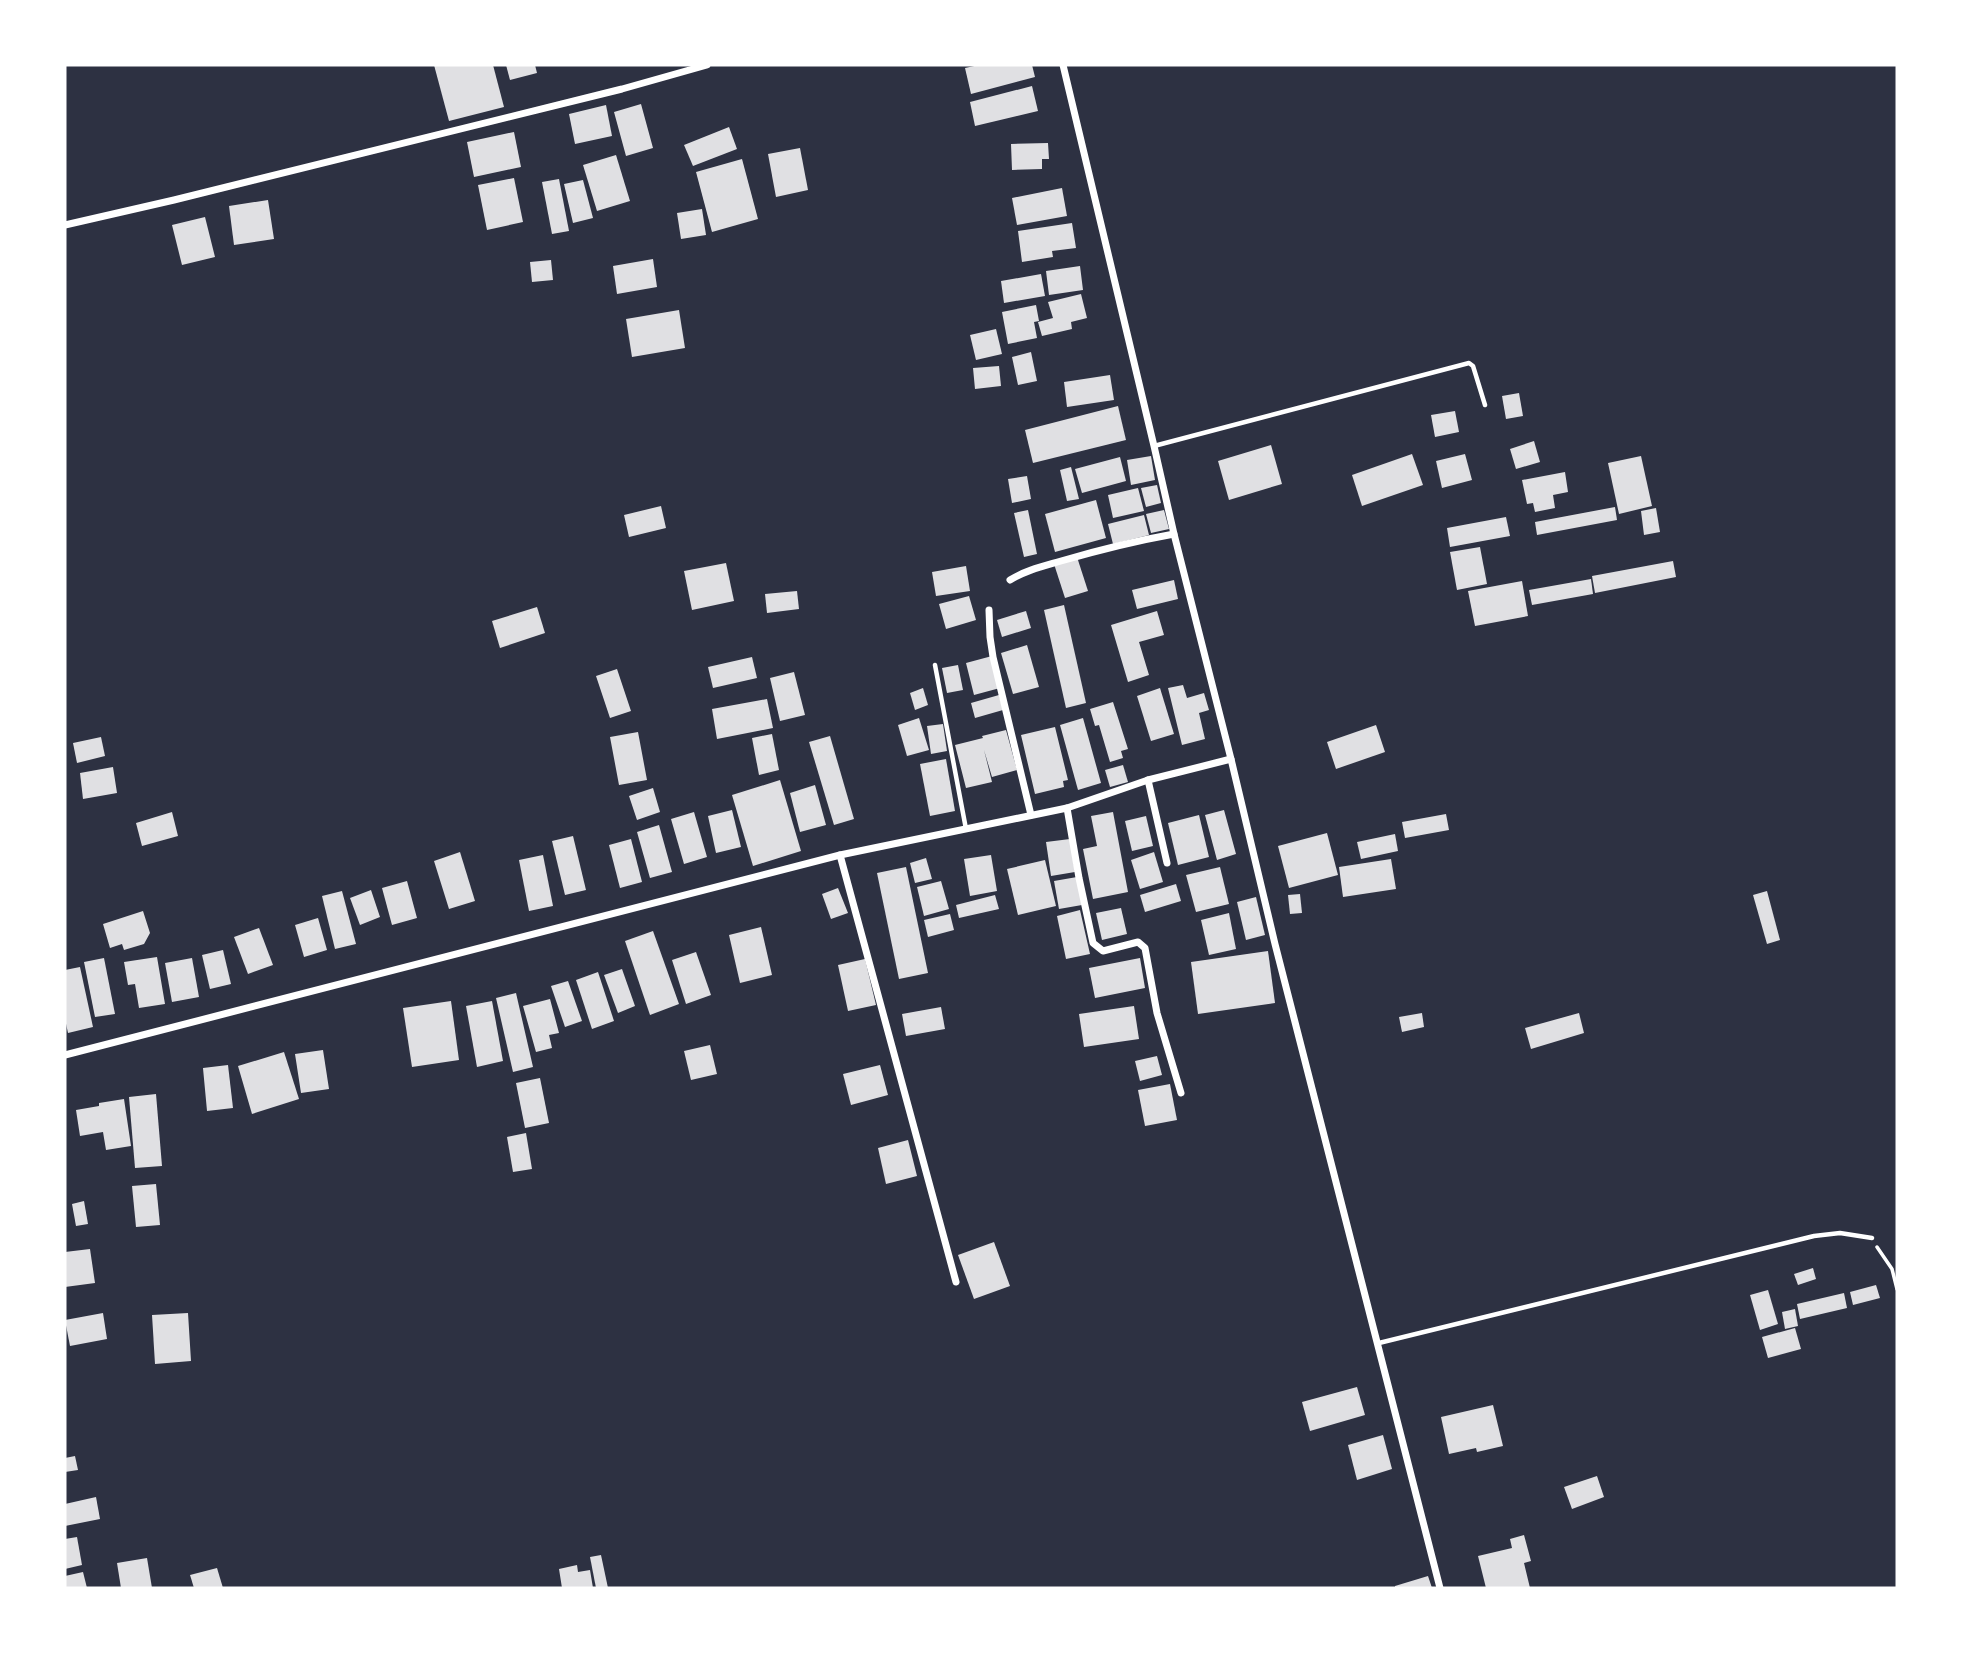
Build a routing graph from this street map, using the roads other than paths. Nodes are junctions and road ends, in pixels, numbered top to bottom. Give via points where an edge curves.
1 (707, 65) edge
2 (1063, 65) edge
3 (65, 225) edge
4 (1485, 405) dead end
5 (1154, 446) junction
6 (1174, 534) junction
7 (1010, 580) dead end
8 (989, 610) dead end
9 (935, 665) dead end
10 (1231, 759) junction
11 (1148, 780) junction
12 (1067, 808) junction
13 (1031, 815) junction
14 (966, 829) junction
15 (840, 855) junction
16 (1167, 863) dead end
17 (65, 1055) edge
18 (1181, 1093) dead end
19 (1872, 1238) road end
20 (956, 1282) dead end
21 (1379, 1343) junction
22 (1440, 1588) edge

1 - 3 street
2 - 5 street
4 - 5 lane via 1469,363
5 - 6 street
6 - 7 street via 1116,545
6 - 10 street
8 - 13 street via 993,657
9 - 14 lane
10 - 11 street
10 - 21 street
11 - 12 street
11 - 16 street
12 - 13 street
12 - 18 street via 1093,943 1103,951 1138,942 1145,948 1157,1013
13 - 14 street
14 - 15 street
15 - 17 street
15 - 20 street
19 - 21 lane via 1840,1233 1814,1236
21 - 22 street

